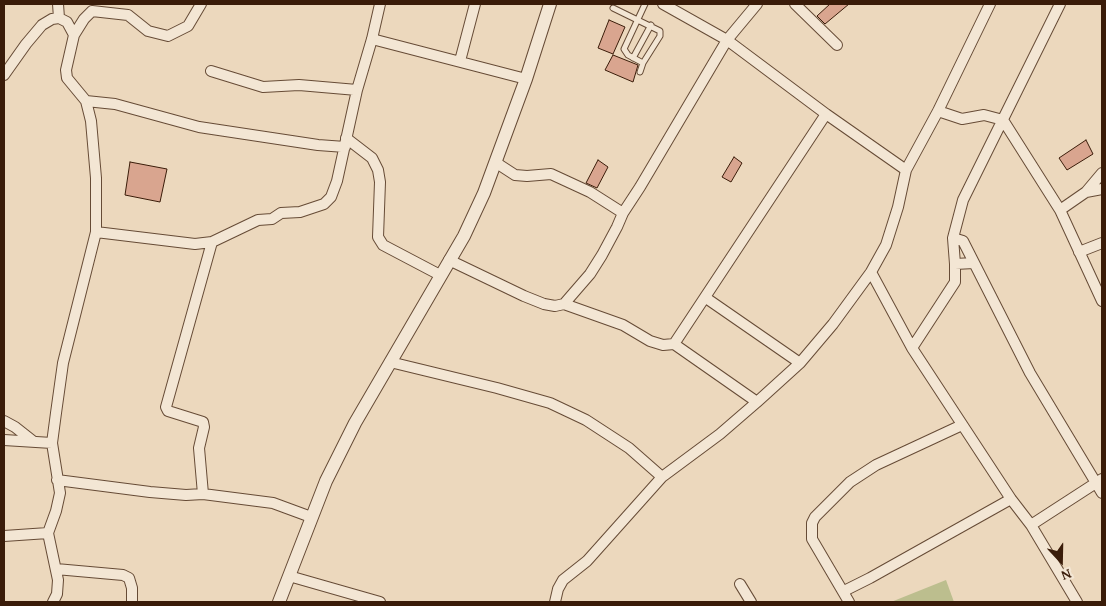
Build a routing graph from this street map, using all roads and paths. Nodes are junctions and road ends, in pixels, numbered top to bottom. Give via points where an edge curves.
1 (58, 4) edge
2 (201, 4) edge
3 (380, 4) edge
4 (475, 4) edge
5 (550, 4) edge
6 (645, 4) edge
7 (663, 4) edge
8 (757, 4) edge
9 (795, 4) edge
10 (990, 4) edge
11 (1060, 4) edge
12 (613, 8) dead end
13 (59, 18) junction
14 (638, 19) junction
15 (651, 25) junction
16 (74, 35) junction
17 (372, 39) junction
18 (727, 40) junction
19 (837, 46) dead end
20 (633, 58) junction
21 (460, 61) junction
22 (643, 63) junction
23 (211, 71) dead end
24 (640, 72) dead end
25 (4, 75) edge
26 (526, 79) junction
27 (357, 90) junction
28 (86, 101) junction
29 (938, 110) junction
30 (826, 114) junction
31 (1003, 120) junction
32 (346, 143) junction
33 (495, 162) junction
34 (906, 170) junction
35 (1102, 173) edge
36 (1102, 189) edge
37 (1086, 192) junction
38 (1060, 210) junction
39 (623, 213) junction
40 (96, 232) junction
41 (953, 238) junction
42 (212, 242) junction
43 (1102, 243) edge
44 (1079, 252) junction
45 (449, 260) junction
46 (974, 263) junction
47 (955, 264) junction
48 (871, 272) junction
49 (440, 275) junction
50 (706, 298) junction
51 (1102, 301) edge
52 (564, 304) junction
53 (674, 344) junction
54 (912, 348) junction
55 (390, 362) junction
56 (800, 363) junction
57 (758, 402) junction
58 (4, 421) edge
59 (962, 425) junction
60 (4, 440) edge
61 (34, 442) junction
62 (52, 443) junction
63 (662, 476) junction
64 (57, 480) junction
65 (1099, 481) edge
66 (1102, 493) edge
67 (203, 494) junction
68 (1011, 499) junction
69 (311, 518) junction
70 (1031, 525) junction
71 (48, 533) junction
72 (4, 536) edge
73 (56, 569) junction
74 (289, 576) junction
75 (740, 584) dead end
76 (844, 591) junction
77 (53, 602) edge
78 (132, 602) edge
79 (279, 602) edge
80 (380, 602) edge
81 (555, 602) edge
82 (750, 602) edge
83 (849, 602) edge
84 (1077, 602) edge

1 - 13 street
2 - 16 street via 188,26 168,36 148,31 128,14 92,11
3 - 17 street
4 - 21 street
5 - 26 street
6 - 14 lane
7 - 18 street
8 - 18 street
9 - 19 street
10 - 29 street
11 - 31 street
12 - 14 lane
13 - 16 street via 67,22
13 - 25 street via 42,25
14 - 15 lane
14 - 20 lane via 624,49
15 - 20 lane
15 - 22 lane via 661,34
16 - 28 street via 67,78
17 - 21 street
17 - 27 street
18 - 30 street
18 - 39 street
20 - 22 lane
21 - 26 street
22 - 24 lane
23 - 27 street via 263,87 299,85
26 - 33 street
27 - 32 street
28 - 32 street via 115,104 199,127 318,145
28 - 40 street via 96,178
29 - 31 street via 962,119 984,115
29 - 34 street
30 - 34 street
30 - 50 street
31 - 38 street
31 - 41 street via 963,200
32 - 42 street via 331,197 324,204 258,220
32 - 49 street via 372,158 378,170 378,237 383,245
33 - 39 street via 515,175 551,174 590,192
33 - 45 street via 464,236
34 - 48 street via 886,245
35 - 37 street
36 - 37 street
37 - 38 street
38 - 44 street
39 - 52 street via 590,274
40 - 42 street via 194,244
40 - 62 street via 63,363
41 - 46 street via 963,241
41 - 47 street
42 - 67 street via 166,407 168,411 203,422 199,448
43 - 44 street
44 - 51 street
45 - 49 street
45 - 52 street via 537,301 555,306
46 - 47 street
46 - 65 street via 1030,373
47 - 54 street via 955,282
48 - 54 street
48 - 56 street via 834,324
49 - 55 street
50 - 53 street
50 - 56 street
52 - 53 street via 624,325 650,341
53 - 57 street
54 - 59 street
55 - 63 street via 550,403 586,420 629,448
55 - 69 street via 355,423
56 - 57 street
57 - 63 street
58 - 61 street
59 - 68 street
59 - 76 street via 876,465 850,482 814,517 812,539
60 - 61 street
61 - 62 street
62 - 64 street
63 - 81 street via 587,562 562,580
64 - 67 street via 150,492
64 - 71 street via 60,493
65 - 66 street
65 - 70 street
67 - 69 street via 273,503
68 - 70 street
68 - 76 street
69 - 74 street
70 - 84 street
71 - 72 street
71 - 73 street
73 - 77 street via 57,594
73 - 78 street via 123,575 129,578
74 - 79 street
74 - 80 street
75 - 82 street
76 - 83 street

